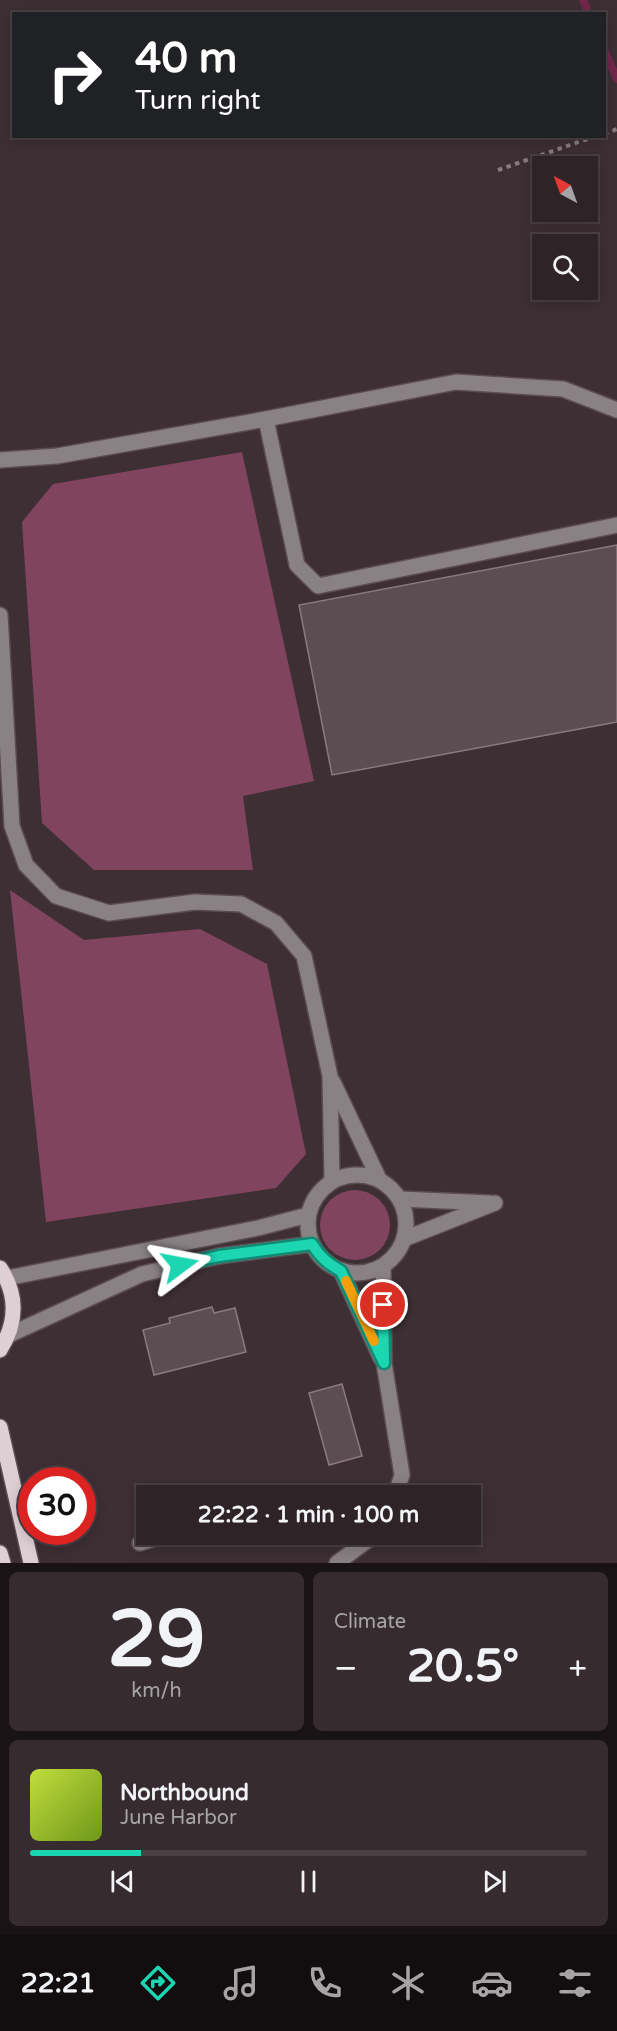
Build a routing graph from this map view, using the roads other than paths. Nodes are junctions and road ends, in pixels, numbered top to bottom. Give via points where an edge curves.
1 (617, 410) edge
2 (266, 420) junction
3 (0, 460) edge
4 (617, 525) edge
5 (0, 615) edge
6 (330, 1076) junction
7 (379, 1179) junction
8 (332, 1181) junction
9 (400, 1199) junction
10 (308, 1215) junction
11 (404, 1239) junction
12 (312, 1244) junction
13 (383, 1266) junction
14 (341, 1271) junction
15 (4, 1273) edge
16 (9, 1335) junction
17 (0, 1350) edge
18 (384, 1363) junction
19 (0, 1427) edge
20 (399, 1485) edge
21 (361, 1545) edge
22 (0, 1553) edge
23 (3, 1563) edge
24 (31, 1563) edge
25 (337, 1563) edge

1 - 2 street via 563,389 456,382
2 - 3 street via 57,456
2 - 4 street via 297,565 318,586
5 - 6 street via 12,826 26,865 56,896 109,913 195,902 241,904 276,923 303,956
6 - 7 street
6 - 8 street
7 - 8 street via 363,1174
7 - 9 street
8 - 10 street via 321,1190
9 - 11 street via 406,1218
9 - 11 street via 495,1203
10 - 12 street
10 - 15 street via 258,1228
11 - 13 street
12 - 14 street via 319,1256
12 - 16 street via 219,1256 142,1274
13 - 14 street via 363,1273
13 - 18 street
14 - 18 street
15 - 16 main road via 14,1307
16 - 17 main road
18 - 20 street via 402,1475
19 - 24 main road
21 - 25 street
22 - 23 main road

